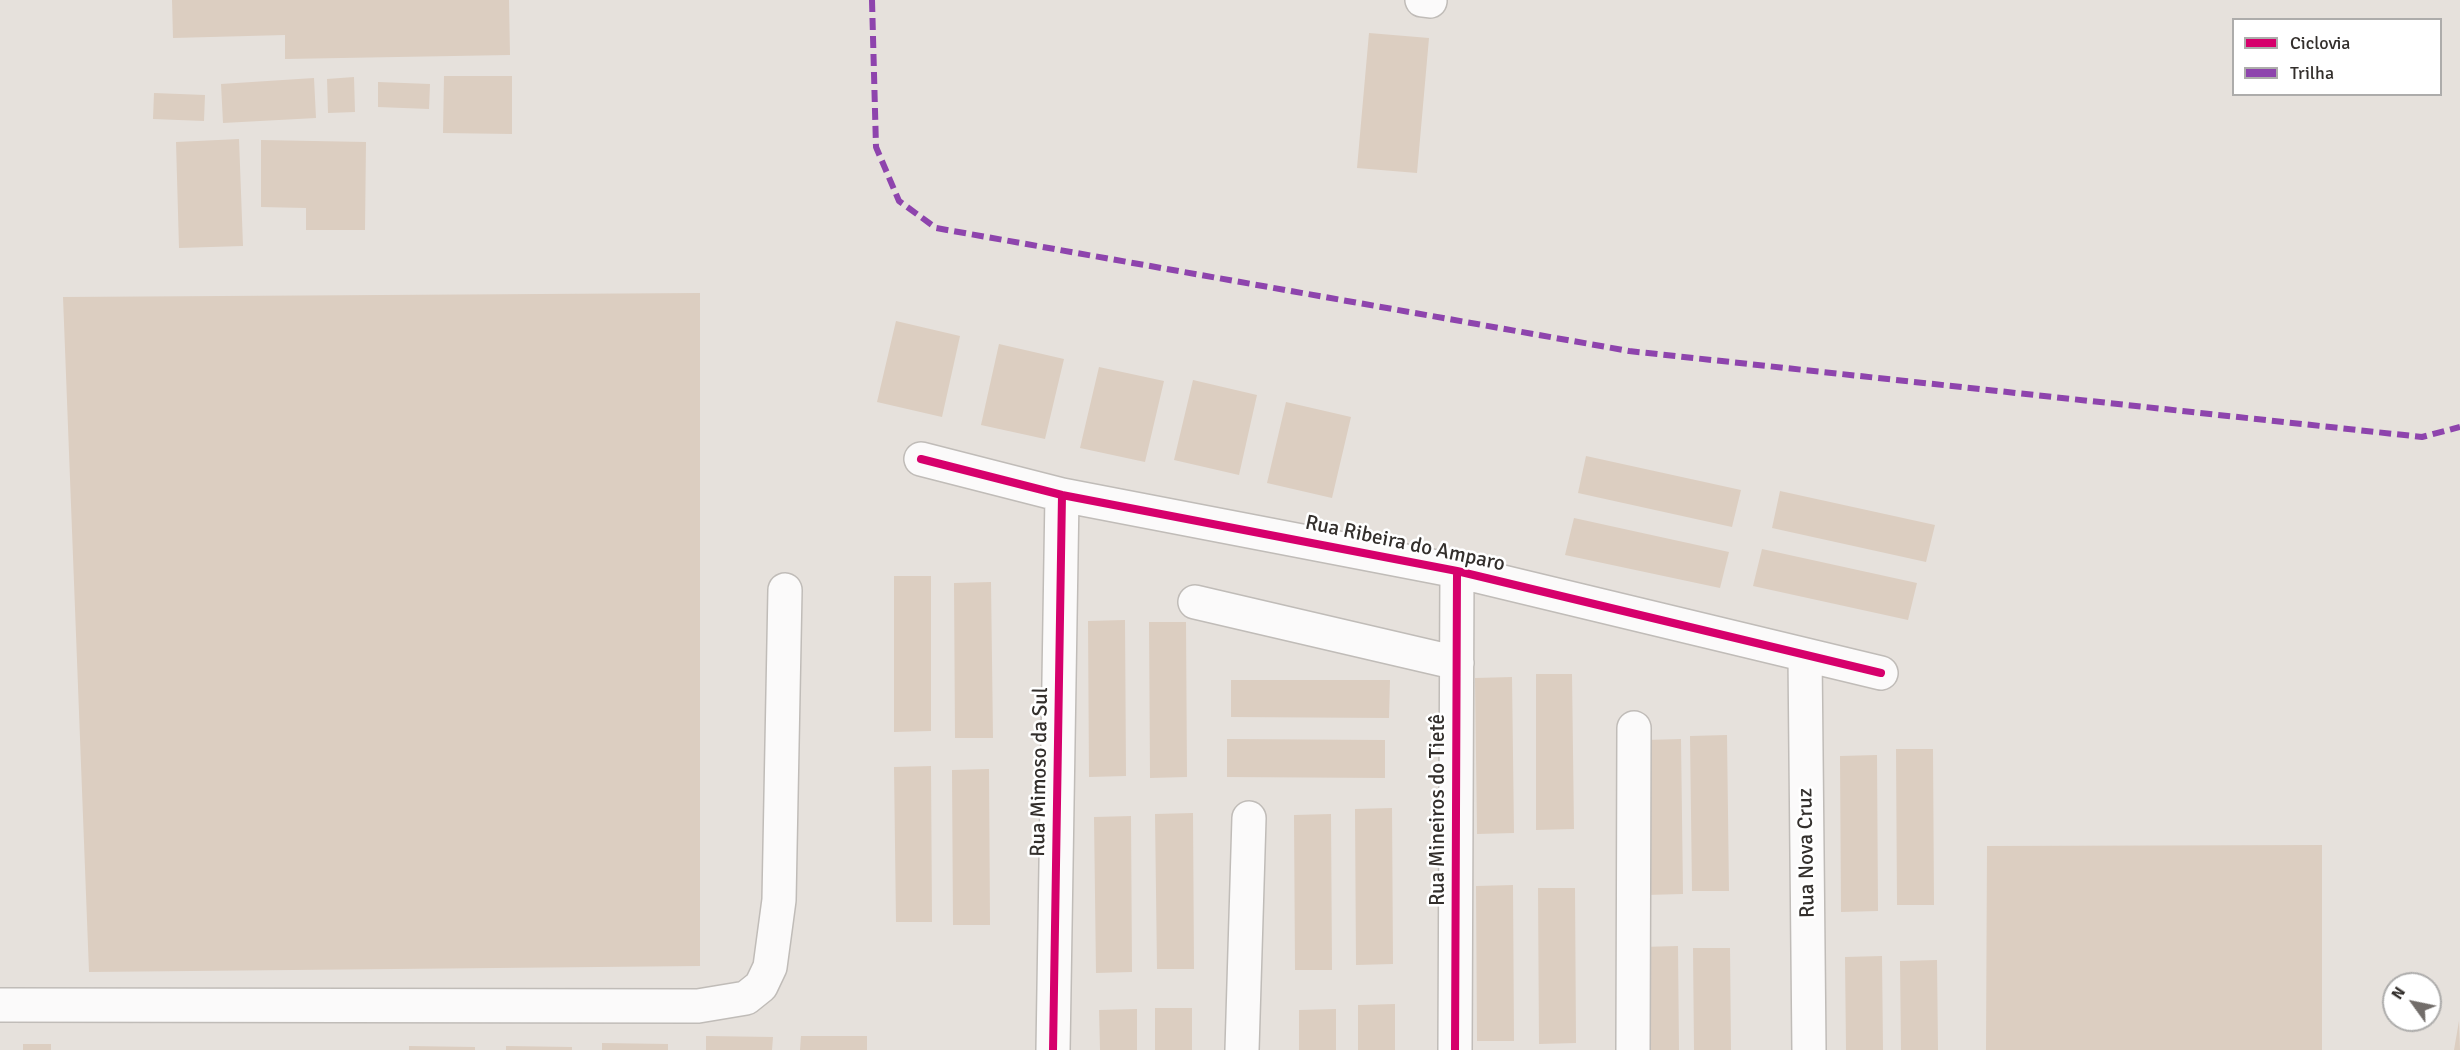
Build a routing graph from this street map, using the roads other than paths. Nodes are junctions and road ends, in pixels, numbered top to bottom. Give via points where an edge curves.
1 (921, 459) dead end
2 (1062, 495) junction
3 (1457, 571) junction
4 (785, 590) dead end
5 (1195, 602) dead end
6 (1805, 655) junction
7 (1457, 663) junction
8 (1881, 673) dead end
9 (1634, 728) dead end
10 (1249, 818) dead end
11 (0, 1005) edge
12 (1053, 1050) edge
13 (1242, 1050) edge
14 (1455, 1050) edge
15 (1633, 1050) edge
16 (1809, 1050) edge

1 - 2 street, Rua Ribeira do Amparo
2 - 3 street, Rua Ribeira do Amparo
2 - 12 street, Rua Mimoso da Sul
3 - 6 street, Rua Ribeira do Amparo
3 - 7 street, Rua Mineiros do Tietê
4 - 11 street via 779,900 770,967 761,986 746,998 698,1006
5 - 7 street
6 - 8 street, Rua Ribeira do Amparo
6 - 16 street, Rua Nova Cruz
7 - 14 street, Rua Mineiros do Tietê
9 - 15 street
10 - 13 street

